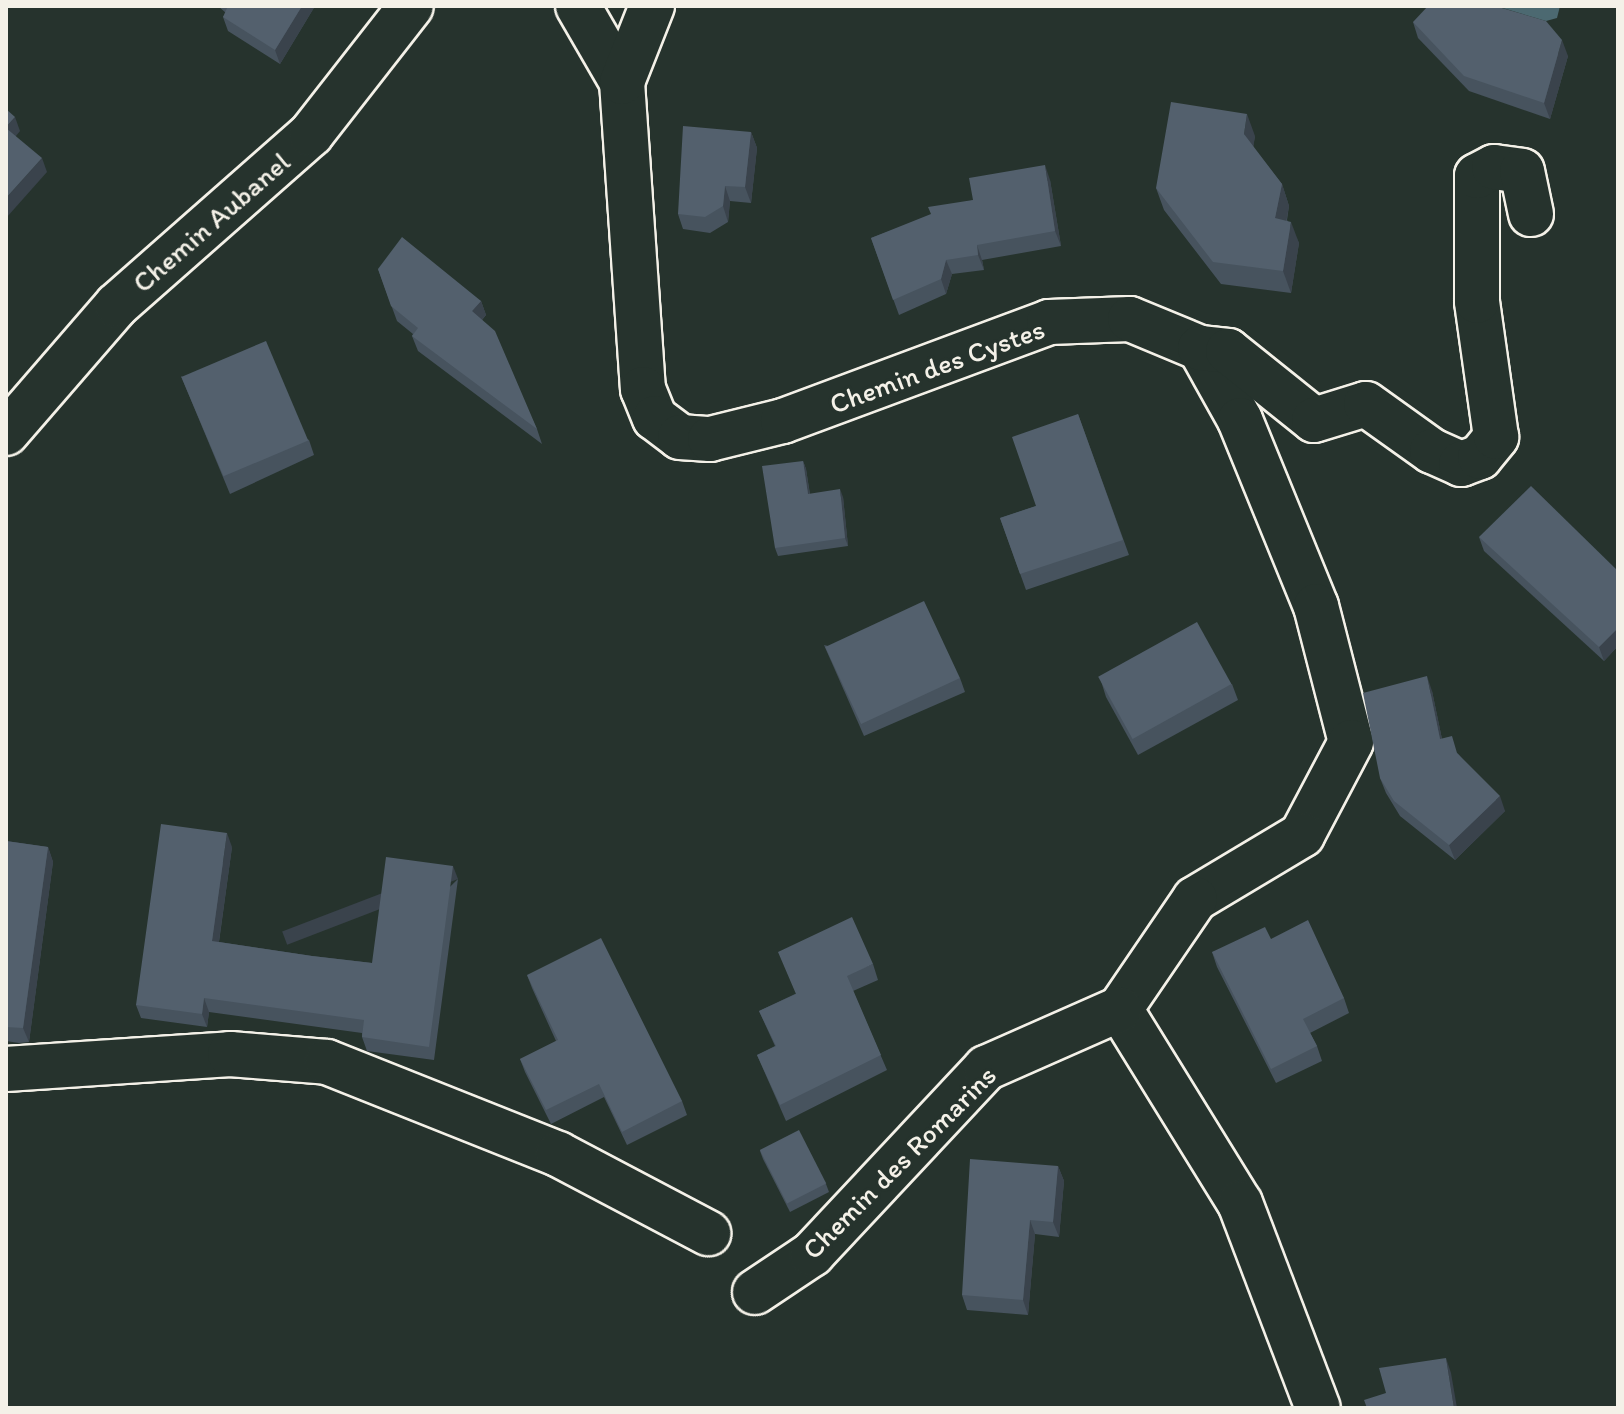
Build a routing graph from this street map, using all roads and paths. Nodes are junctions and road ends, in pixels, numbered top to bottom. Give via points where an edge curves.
1 (411, 6) edge
2 (578, 6) edge
3 (652, 6) edge
4 (622, 82) junction
5 (1531, 214) dead end
6 (1200, 348) junction
7 (6, 433) edge
8 (1120, 1009) junction
9 (6, 1069) edge
10 (708, 1233) dead end
11 (755, 1292) dead end
12 (1318, 1408) edge

1 - 7 street, Chemin Aubanel via 311,134 117,305
2 - 4 street, Chemin des Cystes
3 - 4 street
4 - 6 street, Chemin des Cystes via 643,389 655,418 680,437 710,439 783,421 1049,322 1130,319
5 - 6 street, Chemin des Cystes via 1522,171 1494,167 1477,176 1477,301 1496,437 1480,457 1461,464 1432,451 1366,404 1314,420 1228,351
6 - 8 street via 1240,420 1316,606 1351,742 1302,835 1195,899
8 - 11 street, Chemin des Romarins via 986,1068 812,1254
8 - 12 street via 1240,1203
9 - 10 street via 230,1054 327,1062 558,1154

